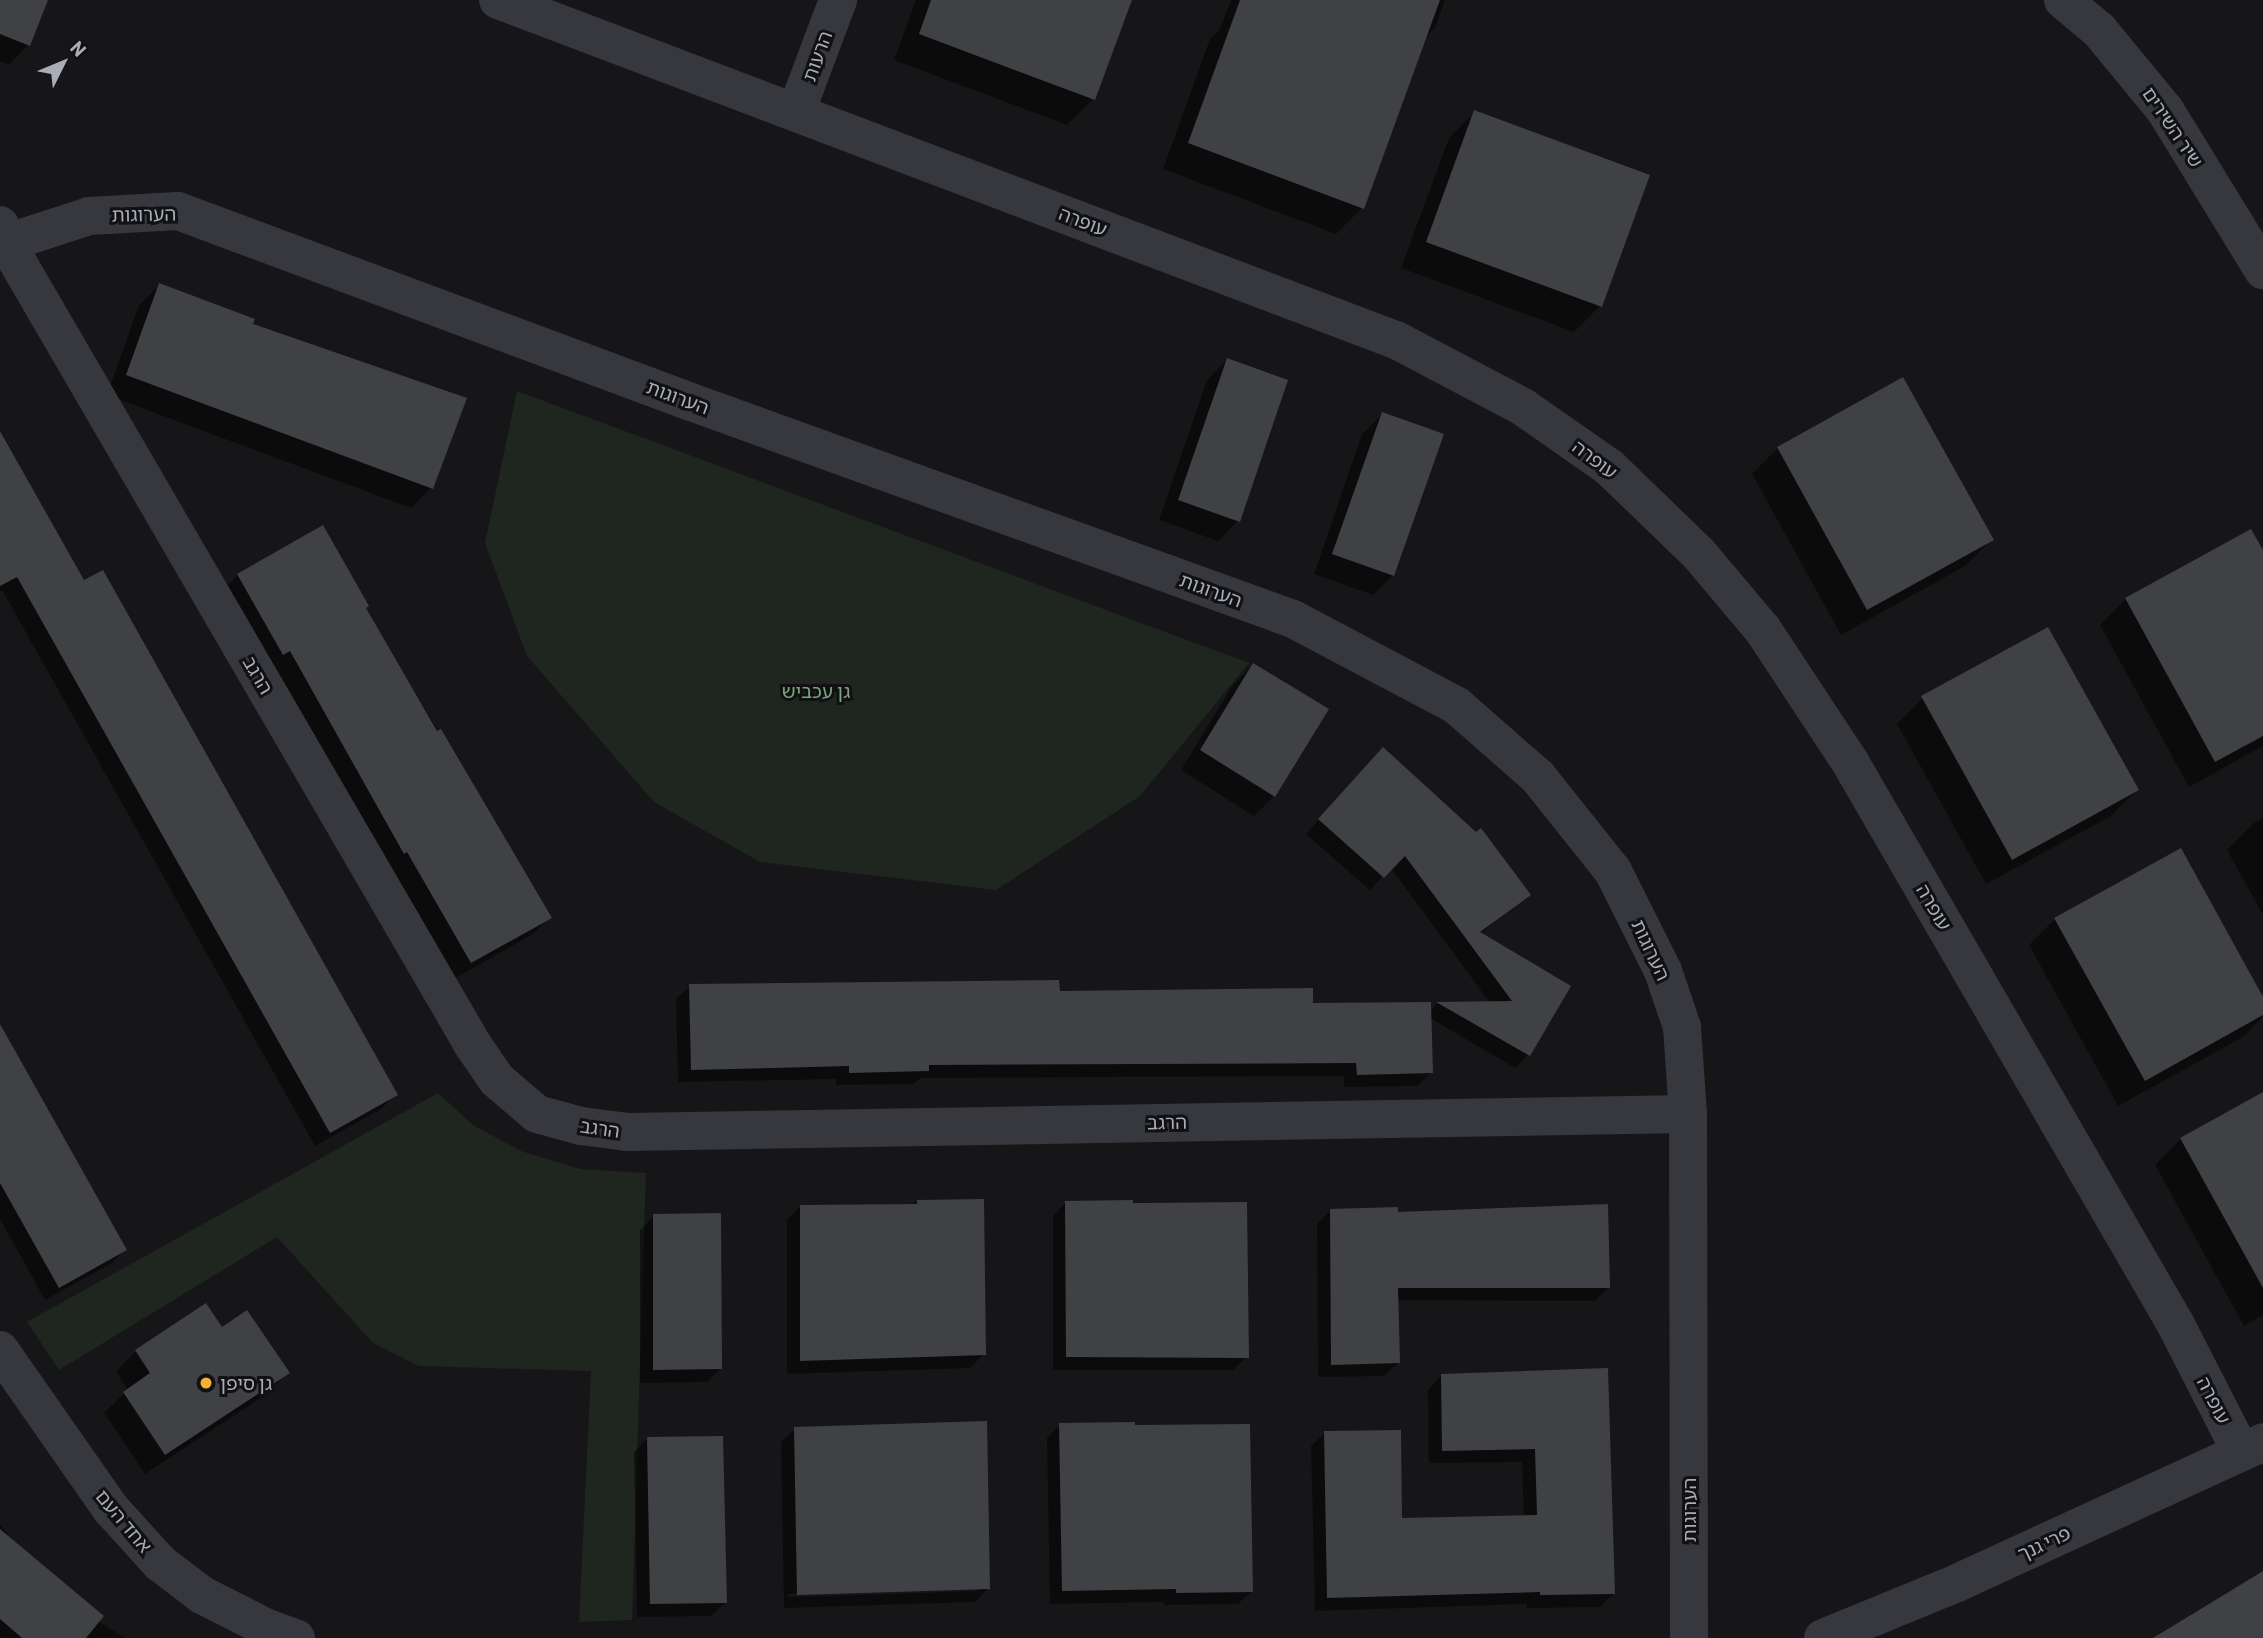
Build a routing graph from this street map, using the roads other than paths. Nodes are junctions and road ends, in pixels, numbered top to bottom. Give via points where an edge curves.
1 (498, 0) edge
2 (838, 0) edge
3 (2063, 0) edge
4 (796, 112) junction
5 (2, 237) edge
6 (2263, 271) edge
7 (1688, 1114) junction
8 (0, 1350) edge
9 (2252, 1447) edge
10 (296, 1638) edge
11 (1689, 1638) edge
12 (1823, 1638) edge

1 - 4 street, עופרה
2 - 4 street, הרעות
3 - 6 street, שיר השירים via 2099,30 2165,110
4 - 9 street, עופרה via 1398,341 1523,407 1609,467 1699,554 1763,631 1850,762 2175,1323
5 - 7 street, הערוגות via 89,216 178,211 1293,619 1457,706 1538,777 1613,871 1663,971 1682,1027
5 - 7 street, הרגב via 473,1045 497,1080 537,1114 627,1132
7 - 11 street, הערוגות
8 - 10 street, אחד העם via 111,1509 160,1563 202,1595
9 - 12 street, פרי גנך via 1957,1583

